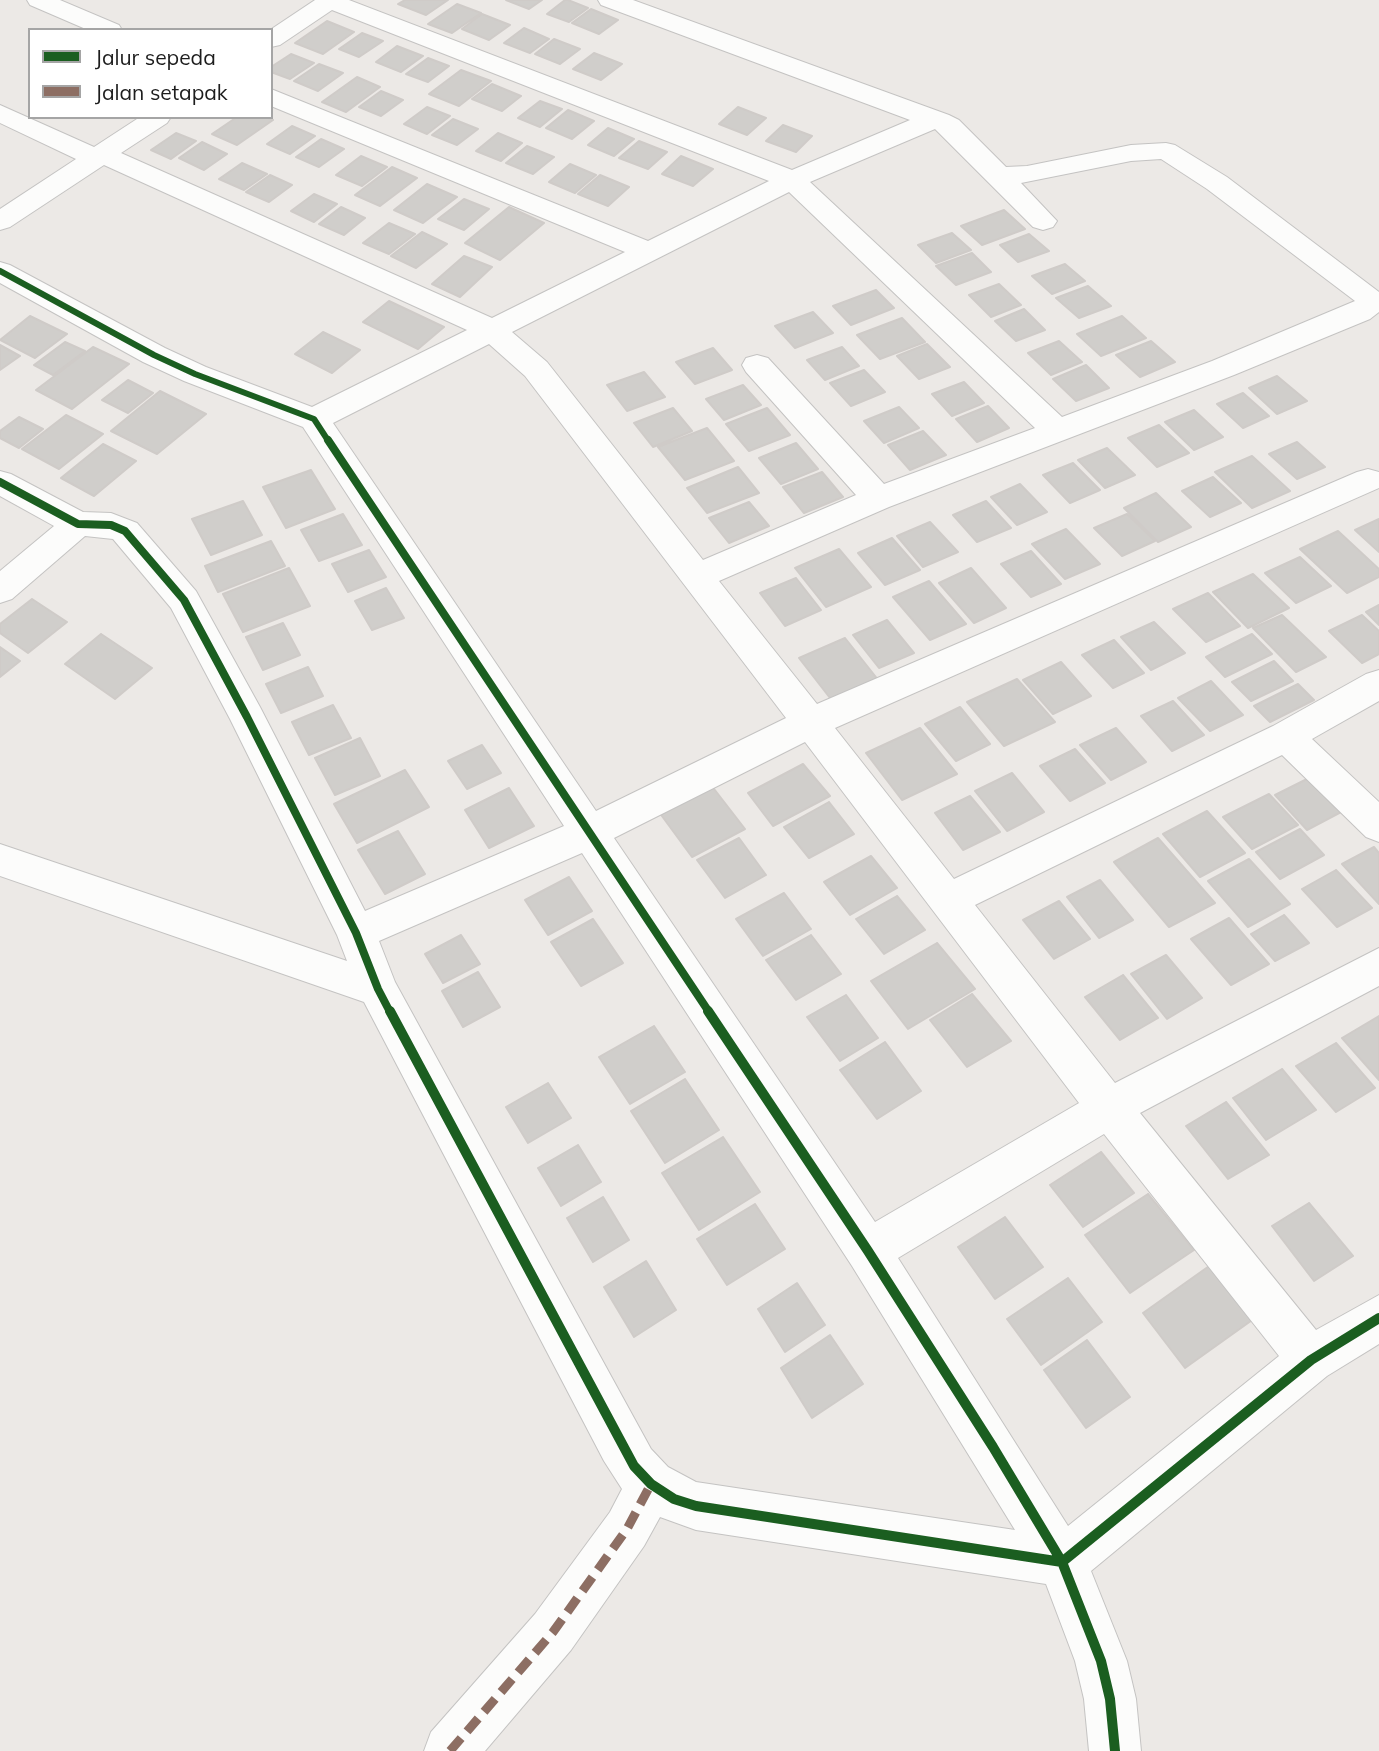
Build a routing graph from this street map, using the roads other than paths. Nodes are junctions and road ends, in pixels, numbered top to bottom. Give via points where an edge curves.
1 (39, 0) edge
2 (329, 0) edge
3 (610, 0) edge
4 (105, 28) edge
5 (273, 39) edge
6 (273, 98) edge
7 (0, 113) edge
8 (155, 119) edge
9 (936, 121) junction
10 (100, 157) junction
11 (1000, 176) junction
12 (792, 180) junction
13 (0, 221) edge
14 (1043, 221) dead end
15 (651, 252) junction
16 (0, 271) edge
17 (490, 330) junction
18 (757, 365) dead end
19 (314, 419) junction
20 (1056, 430) junction
21 (1368, 480) dead end
22 (0, 482) edge
23 (878, 499) junction
24 (78, 524) junction
25 (698, 576) junction
26 (0, 590) edge
27 (1379, 684) edge
28 (810, 723) junction
29 (1286, 736) junction
30 (1379, 825) edge
31 (588, 833) junction
32 (0, 860) edge
33 (948, 900) junction
34 (356, 933) junction
35 (1379, 966) edge
36 (378, 989) junction
37 (1109, 1108) junction
38 (867, 1251) junction
39 (1379, 1318) edge
40 (1311, 1360) junction
41 (651, 1484) junction
42 (1062, 1562) junction
43 (450, 1751) edge
44 (1115, 1751) edge

1 - 4 street
2 - 5 street
2 - 12 street
3 - 9 street
6 - 15 street
7 - 10 street
8 - 10 street
9 - 11 street via 950,126
9 - 12 street
10 - 13 street
10 - 17 street
11 - 14 street
11 - 20 street via 1166,151 1217,183 1370,301 1366,309 1223,369
12 - 15 street
12 - 20 street
15 - 17 street
16 - 19 street via 154,355
17 - 19 street
17 - 25 street via 536,369
18 - 23 street
19 - 31 street
20 - 23 street
21 - 28 street
22 - 24 street
23 - 25 street
24 - 26 street
24 - 34 street via 125,531 184,600
25 - 28 street
27 - 29 street
28 - 31 street
28 - 33 street
29 - 30 street
29 - 33 street
31 - 34 street
31 - 38 street
32 - 36 street
33 - 37 street
34 - 36 street
35 - 37 street
36 - 41 street via 621,1444
37 - 38 street
37 - 40 street
38 - 42 street
39 - 40 street
40 - 42 street
41 - 42 street via 696,1506
41 - 43 street via 627,1529 553,1632
42 - 44 street via 1101,1661

